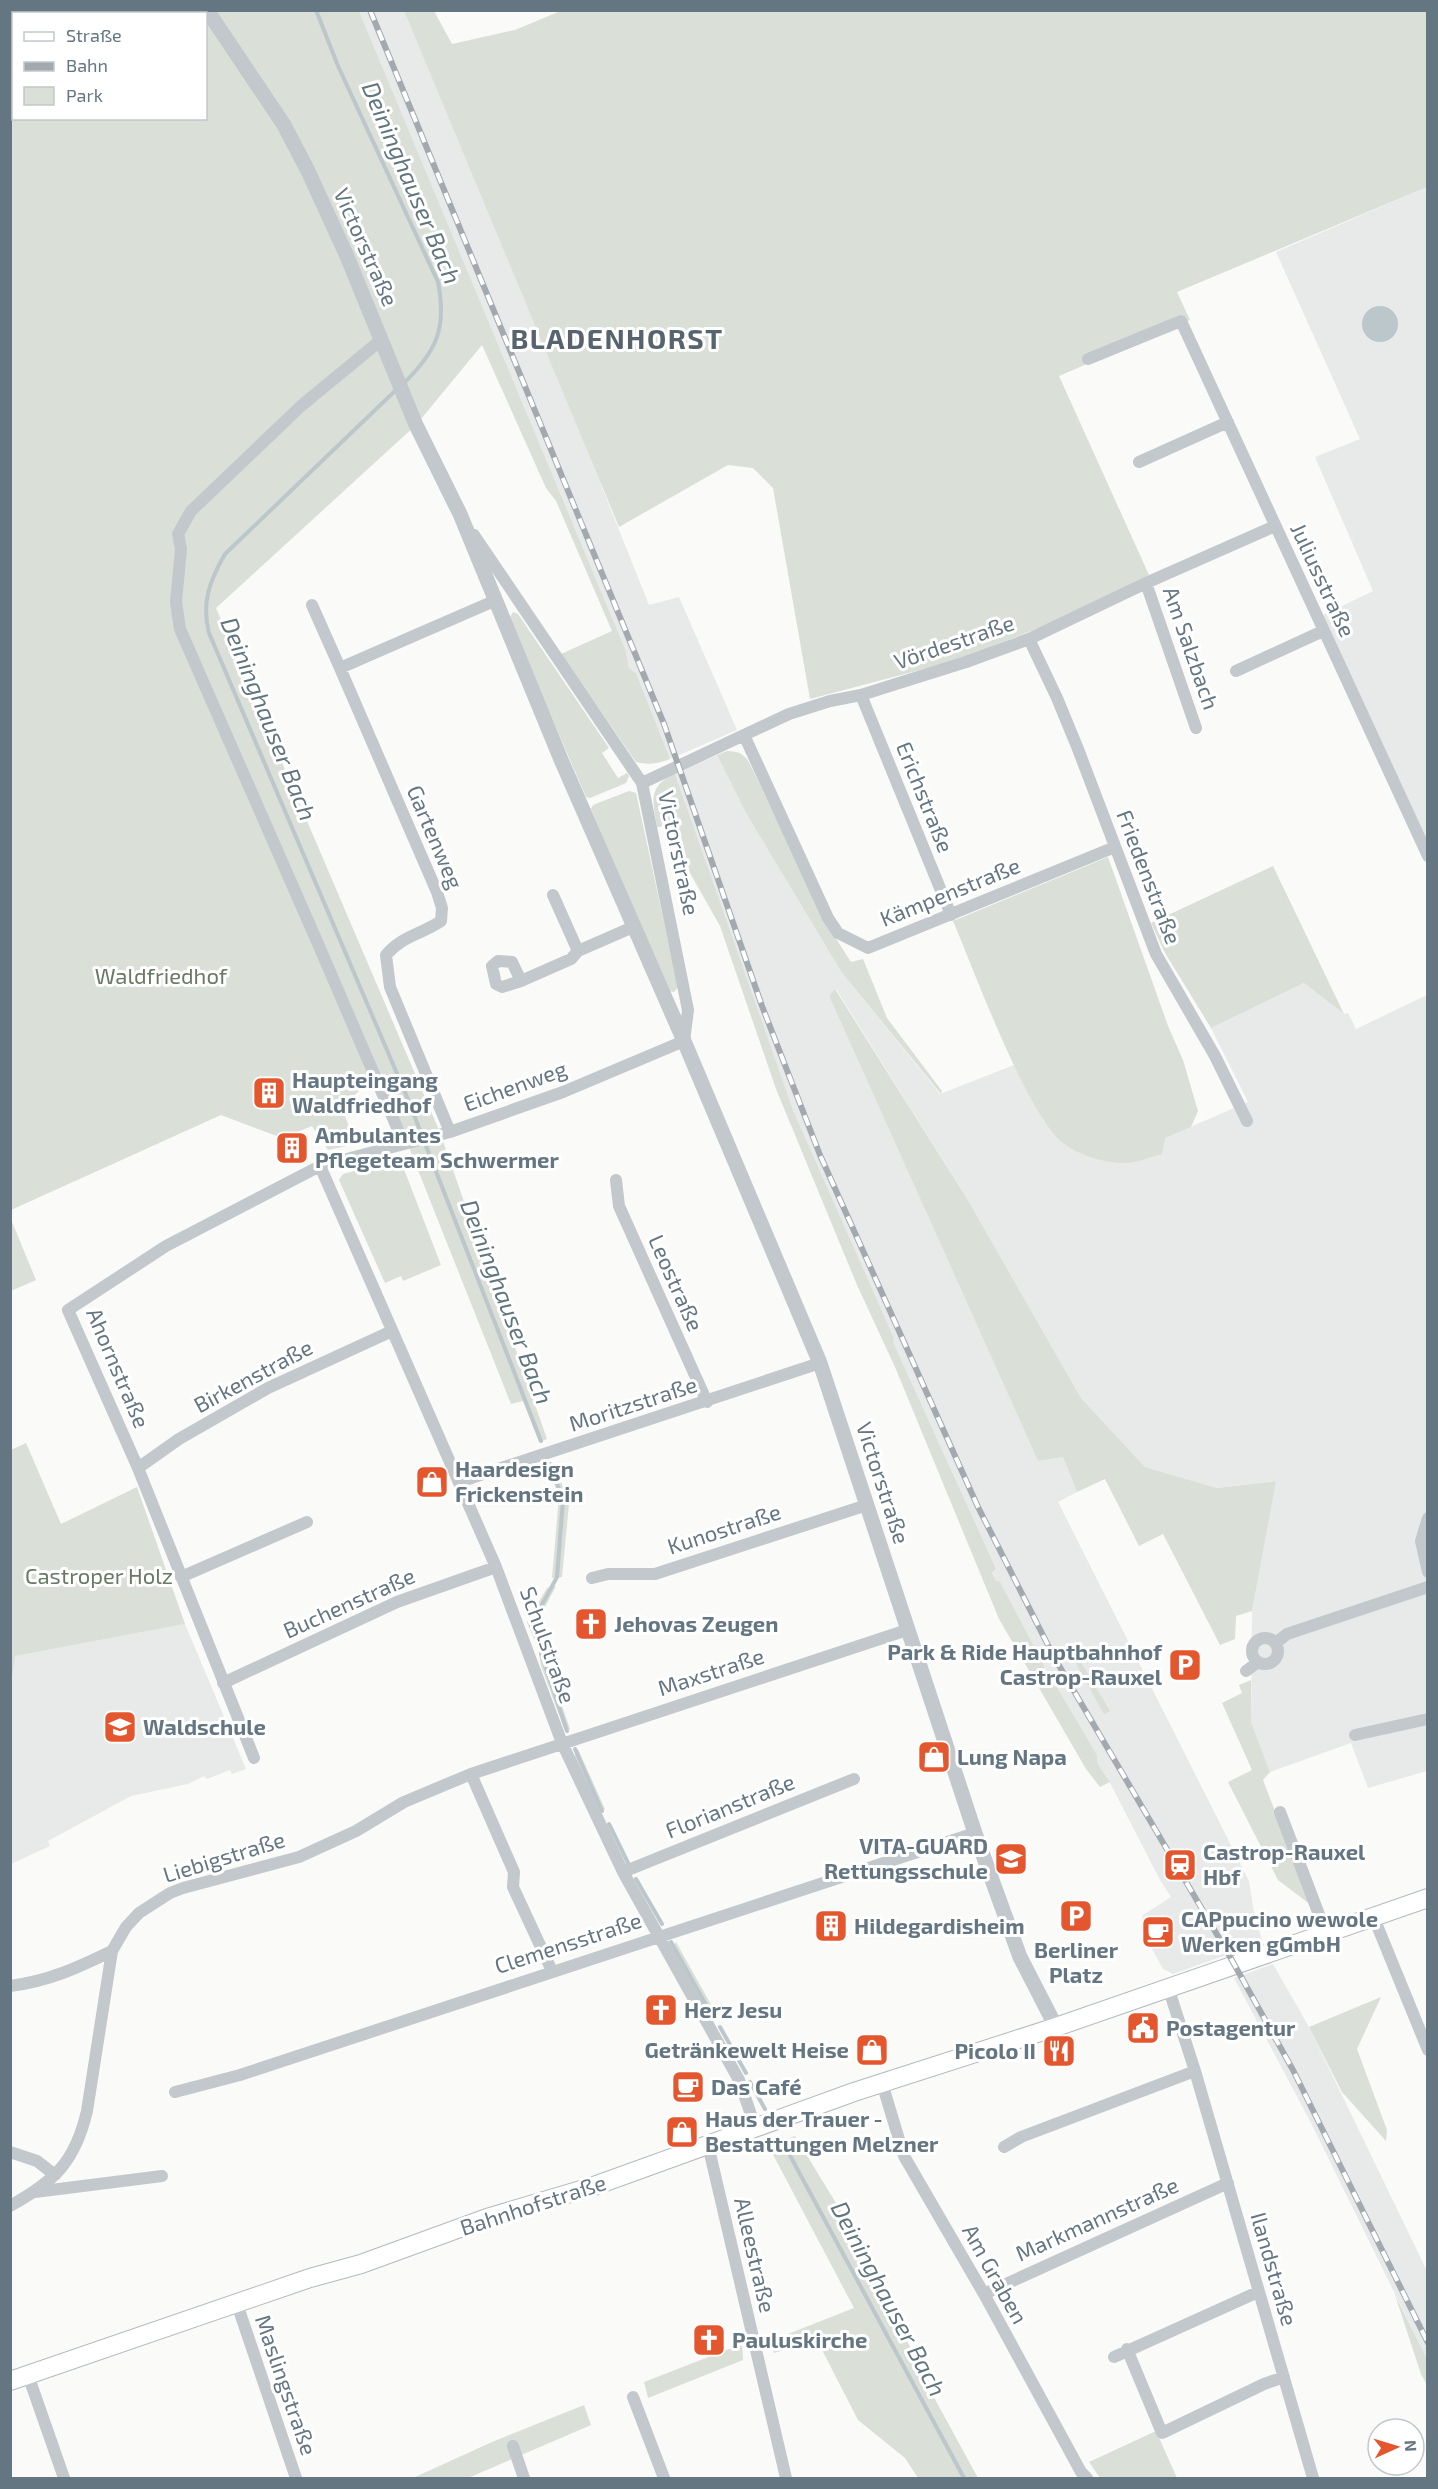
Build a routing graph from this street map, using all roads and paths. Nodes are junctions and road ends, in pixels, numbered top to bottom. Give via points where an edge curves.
1 (207, 10) edge
2 (381, 340) junction
3 (1088, 359) dead end
4 (1228, 422) junction
5 (1139, 462) dead end
6 (460, 514) junction
7 (1275, 526) junction
8 (1146, 583) junction
9 (519, 602) junction
10 (312, 605) dead end
11 (496, 606) junction
12 (1323, 631) junction
13 (1029, 639) junction
14 (340, 668) junction
15 (1236, 671) dead end
16 (861, 695) junction
17 (1196, 728) dead end
18 (744, 735) junction
19 (642, 783) junction
20 (1115, 847) junction
21 (1428, 856) edge
22 (553, 895) dead end
23 (951, 915) junction
24 (633, 927) junction
25 (578, 951) junction
26 (521, 981) dead end
27 (684, 1041) junction
28 (1247, 1121) dead end
29 (450, 1132) junction
30 (404, 1144) junction
31 (320, 1166) junction
32 (616, 1180) dead end
33 (392, 1330) junction
34 (820, 1363) junction
35 (707, 1402) junction
36 (138, 1468) junction
37 (459, 1482) junction
38 (867, 1505) junction
39 (1428, 1518) edge
40 (307, 1522) dead end
41 (496, 1567) junction
42 (1428, 1572) edge
43 (181, 1577) junction
44 (592, 1578) dead end
45 (1428, 1587) edge
46 (907, 1630) junction
47 (1276, 1643) junction
48 (1258, 1662) junction
49 (1246, 1671) dead end
50 (223, 1683) junction
51 (1428, 1719) edge
52 (1355, 1735) dead end
53 (562, 1743) junction
54 (254, 1758) dead end
55 (471, 1774) junction
56 (854, 1779) dead end
57 (1280, 1812) dead end
58 (975, 1833) junction
59 (622, 1872) junction
60 (1428, 1898) edge
61 (1374, 1918) junction
62 (1326, 1933) junction
63 (659, 1935) junction
64 (112, 1951) junction
65 (552, 1971) junction
66 (10, 1986) edge
67 (1168, 1987) junction
68 (1056, 2027) junction
69 (1428, 2050) edge
70 (1195, 2071) junction
71 (882, 2083) junction
72 (175, 2092) dead end
73 (756, 2128) junction
74 (708, 2145) junction
75 (1004, 2147) dead end
76 (10, 2152) edge
77 (55, 2175) junction
78 (162, 2176) dead end
79 (1228, 2183) junction
80 (35, 2192) junction
81 (10, 2206) edge
82 (1258, 2292) junction
83 (984, 2294) junction
84 (237, 2304) junction
85 (1127, 2349) junction
86 (1114, 2357) dead end
87 (28, 2375) junction
88 (1284, 2377) junction
89 (10, 2381) edge
90 (633, 2397) dead end
91 (513, 2446) dead end
92 (64, 2478) edge
93 (296, 2478) edge
94 (524, 2478) edge
95 (664, 2478) edge
96 (786, 2478) edge
97 (1087, 2478) edge
98 (1313, 2478) edge

1 - 2 street, Victorstraße via 284,125 341,244
2 - 6 street, Victorstraße via 416,425
2 - 30 street via 301,406 191,511 178,534 181,549 176,602 180,629
3 - 4 street, Juliusstraße via 1181,321
4 - 5 street
4 - 7 street, Juliusstraße
6 - 9 street, Victorstraße
6 - 11 street, Victorstraße
7 - 8 street, Vördestraße
7 - 12 street, Juliusstraße
8 - 13 street, Vördestraße
8 - 17 street, Am Salzbach
9 - 11 street
9 - 19 street, Victorstraße
10 - 14 street, Gartenweg
11 - 14 street
11 - 24 street, Victorstraße
12 - 15 street
12 - 21 street, Juliusstraße
13 - 16 street, Vördestraße
13 - 20 street, Friedenstraße via 1057,698
14 - 29 street, Gartenweg via 442,908 441,921 396,943 386,954 390,987
16 - 18 street, Vördestraße via 789,714
16 - 23 street, Erichstraße
18 - 19 street, Vördestraße
18 - 23 street, Kämpenstraße via 838,933 868,948
19 - 27 street, Victorstraße via 688,1010
20 - 23 street, Kämpenstraße
20 - 28 street, Friedenstraße via 1156,954 1215,1056
22 - 25 street
24 - 25 street
24 - 27 street, Victorstraße
25 - 26 street via 571,959
27 - 29 street, Eichenweg via 563,1092
27 - 34 street, Victorstraße
29 - 30 street, Eichenweg
30 - 31 street, Eichenweg
31 - 33 street, Schulstraße
31 - 36 street, Ahornstraße via 166,1246 68,1310
32 - 35 street, Leostraße via 619,1206
33 - 36 street, Birkenstraße via 268,1388 179,1439
33 - 37 street, Schulstraße
34 - 35 street, Moritzstraße
34 - 38 street, Victorstraße
35 - 37 street, Moritzstraße
36 - 43 street, Ahornstraße
37 - 41 street, Schulstraße
38 - 44 street, Kunostraße via 655,1574
38 - 46 street, Victorstraße
39 - 42 street via 1421,1541
40 - 43 street
41 - 50 street, Buchenstraße via 397,1602
41 - 53 street, Schulstraße
43 - 50 street, Ahornstraße
45 - 47 street via 1287,1634
46 - 53 street, Maxstraße
46 - 58 street, Victorstraße
47 - 48 street via 1275,1660 1267,1664
47 - 48 street via 1269,1638 1258,1640 1252,1651
48 - 49 street
50 - 54 street, Ahornstraße
51 - 52 street
53 - 55 street, Liebigstraße
53 - 59 street, Schulstraße
55 - 64 street, Liebigstraße via 404,1802 356,1831 299,1857 170,1893 139,1913
55 - 65 street via 514,1872 513,1887
56 - 59 street, Florianstraße
57 - 62 street
58 - 63 street, Clemensstraße
58 - 68 street, Victorstraße via 1026,1971
59 - 63 street, Schulstraße
60 - 61 main road
61 - 62 main road
61 - 69 street
62 - 67 main road
63 - 65 street, Clemensstraße
63 - 73 street, Schulstraße via 738,2080
64 - 66 street via 40,1982
64 - 77 street, Liebigstraße via 82,2134 71,2157
65 - 72 street, Clemensstraße via 240,2075
67 - 68 main road
67 - 70 street, Ilandstraße
68 - 71 main road, Bahnhofstraße
70 - 75 street via 1021,2137
70 - 79 street, Ilandstraße
71 - 73 main road, Bahnhofstraße
71 - 83 street, Am Graben via 904,2156
73 - 74 main road, Bahnhofstraße
74 - 84 main road, Bahnhofstraße
74 - 96 street, Alleestraße
76 - 77 street via 37,2161
77 - 80 street, Liebigstraße
78 - 80 street, Liebigstraße
79 - 82 street, Ilandstraße
79 - 83 street, Markmannstraße
80 - 81 street, Liebigstraße
82 - 85 street
82 - 88 street, Ilandstraße
83 - 97 street, Am Graben
84 - 87 main road, Bahnhofstraße
84 - 93 street, Maslingstraße
85 - 86 street
85 - 88 street via 1162,2433
87 - 89 main road, Bahnhofstraße
87 - 92 street
88 - 98 street, Ilandstraße
90 - 95 street
91 - 94 street

